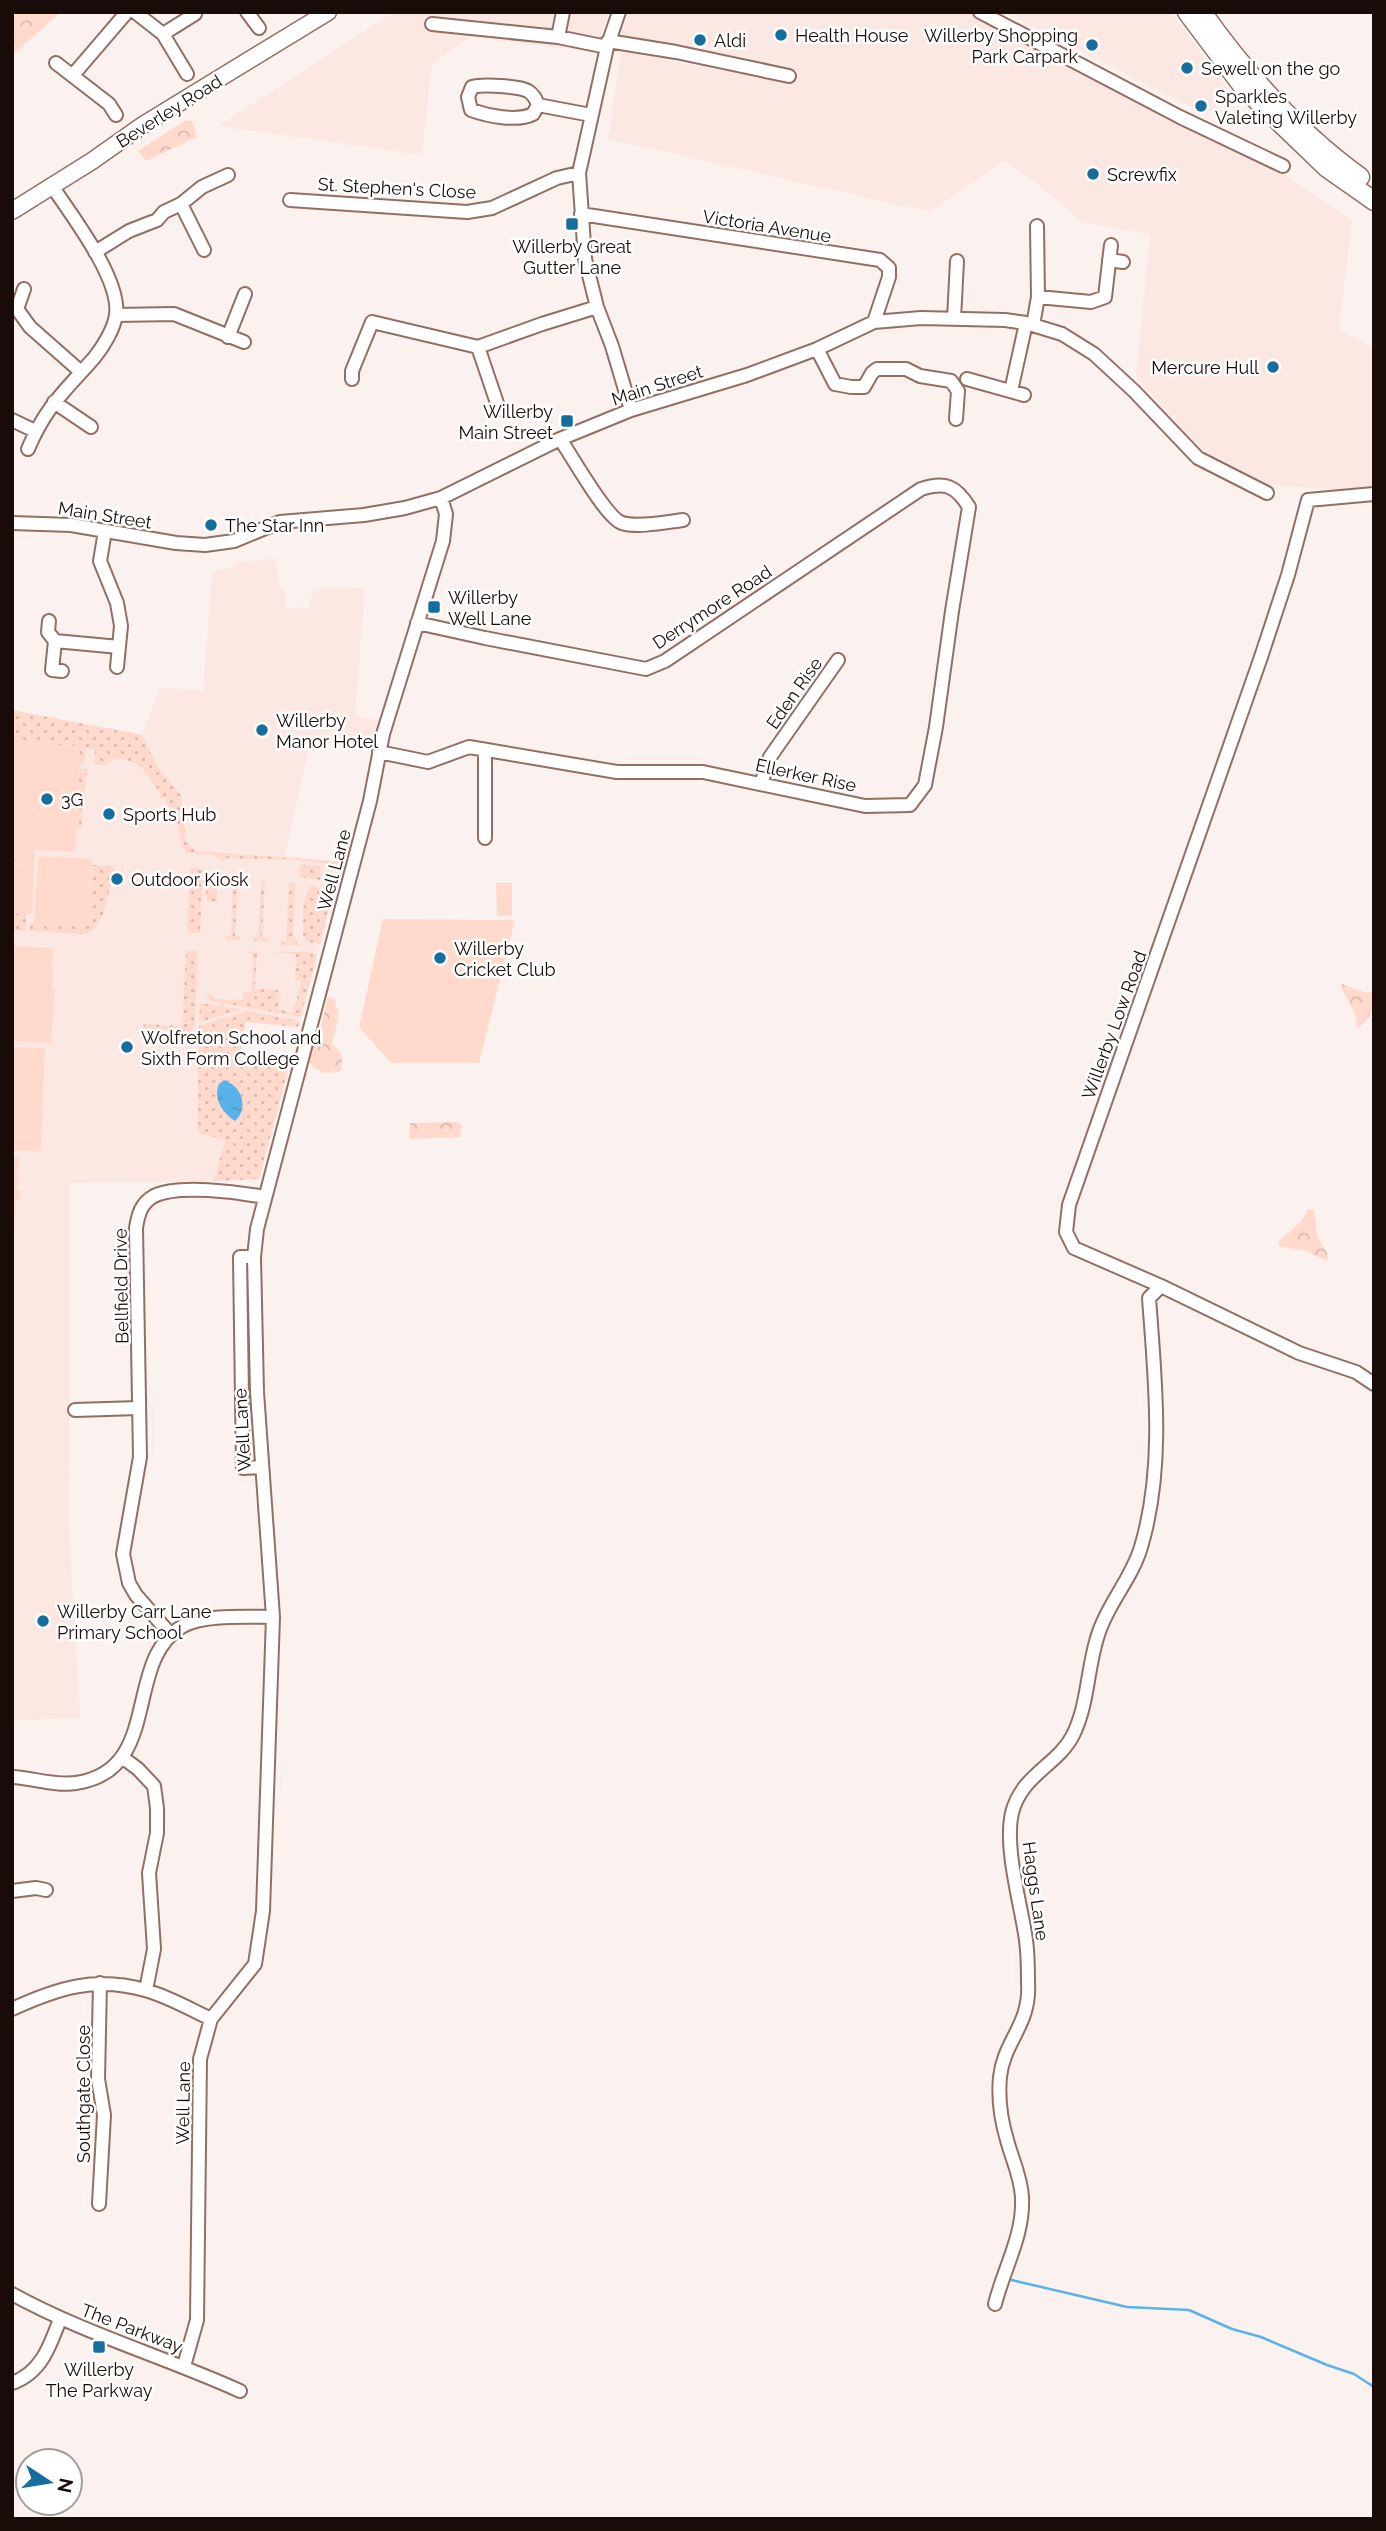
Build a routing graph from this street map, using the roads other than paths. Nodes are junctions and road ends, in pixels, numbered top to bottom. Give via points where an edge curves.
1 (127, 12) edge
2 (135, 12) edge
3 (247, 12) edge
4 (328, 12) edge
5 (563, 12) edge
6 (619, 12) edge
7 (980, 12) edge
8 (1187, 12) edge
9 (1202, 12) edge
10 (195, 13) edge
11 (432, 24) dead end
12 (259, 28) dead end
13 (163, 34) junction
14 (558, 37) junction
15 (607, 44) junction
16 (56, 63) dead end
17 (187, 74) dead end
18 (73, 75) junction
19 (789, 76) dead end
20 (538, 105) junction
21 (116, 115) dead end
22 (591, 115) junction
23 (1283, 166) dead end
24 (579, 173) junction
25 (228, 175) dead end
26 (52, 186) junction
27 (1374, 187) edge
28 (286, 199) dead end
29 (1374, 201) edge
30 (181, 204) junction
31 (12, 211) edge
32 (581, 214) junction
33 (1037, 226) dead end
34 (1111, 245) dead end
35 (204, 250) dead end
36 (95, 252) junction
37 (1109, 260) junction
38 (957, 261) dead end
39 (1123, 262) dead end
40 (24, 289) dead end
41 (245, 294) dead end
42 (1038, 297) junction
43 (597, 307) junction
44 (14, 309) edge
45 (116, 315) junction
46 (954, 319) junction
47 (874, 322) junction
48 (1029, 324) junction
49 (228, 337) junction
50 (244, 342) dead end
51 (478, 347) junction
52 (817, 349) junction
53 (80, 372) junction
54 (350, 374) dead end
55 (968, 379) dead end
56 (54, 401) junction
57 (493, 404) dead end
58 (631, 410) junction
59 (956, 419) dead end
60 (12, 421) edge
61 (91, 427) dead end
62 (35, 431) junction
63 (560, 439) junction
64 (28, 449) dead end
65 (960, 493) joint
66 (1266, 493) dead end
67 (1374, 495) edge
68 (441, 498) junction
69 (683, 520) dead end
70 (12, 523) edge
71 (105, 531) junction
72 (49, 621) dead end
73 (417, 623) junction
74 (55, 641) junction
75 (119, 647) junction
76 (840, 656) dead end
77 (117, 667) dead end
78 (62, 671) dead end
79 (485, 750) junction
80 (379, 752) junction
81 (761, 784) junction
82 (485, 840) dead end
83 (264, 1197) junction
84 (254, 1256) junction
85 (1137, 1275) junction
86 (1161, 1286) junction
87 (1149, 1298) junction
88 (1374, 1384) edge
89 (139, 1408) junction
90 (75, 1409) dead end
91 (261, 1467) junction
92 (273, 1617) junction
93 (171, 1635) junction
94 (122, 1757) junction
95 (12, 1777) edge
96 (46, 1890) dead end
97 (12, 1891) edge
98 (100, 1983) junction
99 (146, 1990) junction
100 (12, 2009) edge
101 (211, 2019) junction
102 (99, 2204) dead end
103 (12, 2294) edge
104 (995, 2304) dead end
105 (60, 2319) junction
106 (184, 2367) junction
107 (12, 2383) edge
108 (240, 2391) dead end

1 - 18 street
2 - 13 street
3 - 12 street
4 - 26 main road, Beverley Road
5 - 14 street
6 - 15 street
7 - 23 street
8 - 29 highway via 1244,88 1327,168
9 - 27 highway via 1281,108
10 - 13 street
11 - 14 street
13 - 17 street
14 - 15 street
15 - 19 street via 676,52
15 - 22 street
16 - 18 street
18 - 21 street
20 - 20 street via 523,119 478,113 471,110 467,97 472,87 481,85 528,91
20 - 22 street
22 - 24 street
24 - 28 street, St. Stephen's Close via 557,178 492,208 467,212
24 - 32 street
25 - 30 street
26 - 31 main road, Beverley Road
26 - 36 street
30 - 35 street
30 - 36 street
32 - 43 street via 584,259
32 - 47 street, Victoria Avenue via 880,260 889,268 889,277
33 - 42 street
34 - 37 street
36 - 45 street via 113,285
37 - 39 street
37 - 42 street via 1105,297 1091,302
38 - 46 street
40 - 44 street
41 - 49 street
42 - 48 street
43 - 51 street
43 - 58 street
44 - 53 street
45 - 49 street via 174,314
45 - 53 street via 105,343
46 - 47 street, Main Street
46 - 48 street, Main Street
47 - 52 street, Main Street
48 - 55 street via 1017,393
48 - 66 street, Main Street via 1062,334 1094,354 1198,458
49 - 50 street
51 - 54 street via 371,319
51 - 57 street
52 - 58 street, Main Street
52 - 59 street via 835,384 868,390 877,369 906,369 951,381 958,391
53 - 56 street
56 - 61 street
56 - 62 street
58 - 63 street, Main Street
60 - 62 street
62 - 64 street
63 - 68 street, Main Street
63 - 69 street via 620,523 657,528
65 - 73 street, Derrymore Road via 945,485 921,489 665,661 646,669
65 - 81 street, Ellerker Rise via 969,507 968,517 925,785 909,805 865,806
67 - 85 street, Willerby Low Road via 1308,500 1261,657 1069,1205 1066,1232 1074,1248
68 - 71 street, Main Street via 374,514 280,522 219,544 176,543
68 - 73 street, Well Lane via 446,524 443,541
70 - 71 street, Main Street
71 - 75 street via 100,561 120,615
72 - 74 street via 48,632
73 - 80 street, Well Lane
74 - 75 street
74 - 78 street via 52,670
75 - 77 street
76 - 81 street, Eden Rise via 770,757
79 - 80 street, Ellerker Rise via 469,747 428,762
79 - 81 street, Ellerker Rise via 617,772 704,772
79 - 82 street
80 - 83 street, Well Lane via 362,832
83 - 84 street, Well Lane
83 - 89 street, Bellfield Drive via 221,1190 167,1192 153,1196 138,1215
84 - 91 street, Well Lane
84 - 91 street via 240,1252 243,1468
85 - 86 street, Willerby Low Road
85 - 87 street, Haggs Lane
86 - 87 street
86 - 88 street, Willerby Low Road
87 - 104 street, Haggs Lane via 1156,1428 1150,1512 1141,1550 1104,1618 1073,1736 1020,1793 1012,1814 1010,1843 1029,1987 1027,2010 1001,2074 999,2098 1022,2197 1020,2230
89 - 90 street
89 - 93 street, Bellfield Drive via 140,1457 122,1554 136,1595
91 - 92 street, Well Lane
92 - 93 street via 203,1620
92 - 101 street, Well Lane via 259,1942 255,1964
93 - 94 street via 152,1668 132,1740
94 - 95 street via 107,1771 75,1783
94 - 99 street via 154,1786 157,1808 149,1873 154,1949
96 - 97 street
98 - 99 street
98 - 100 street via 66,1987
98 - 102 street, Southgate Close via 98,2078 104,2115
99 - 101 street
101 - 106 street, Well Lane via 200,2059 197,2320
103 - 105 street, The Parkway
105 - 106 street, The Parkway
105 - 107 street via 42,2361 30,2375
106 - 108 street, The Parkway

